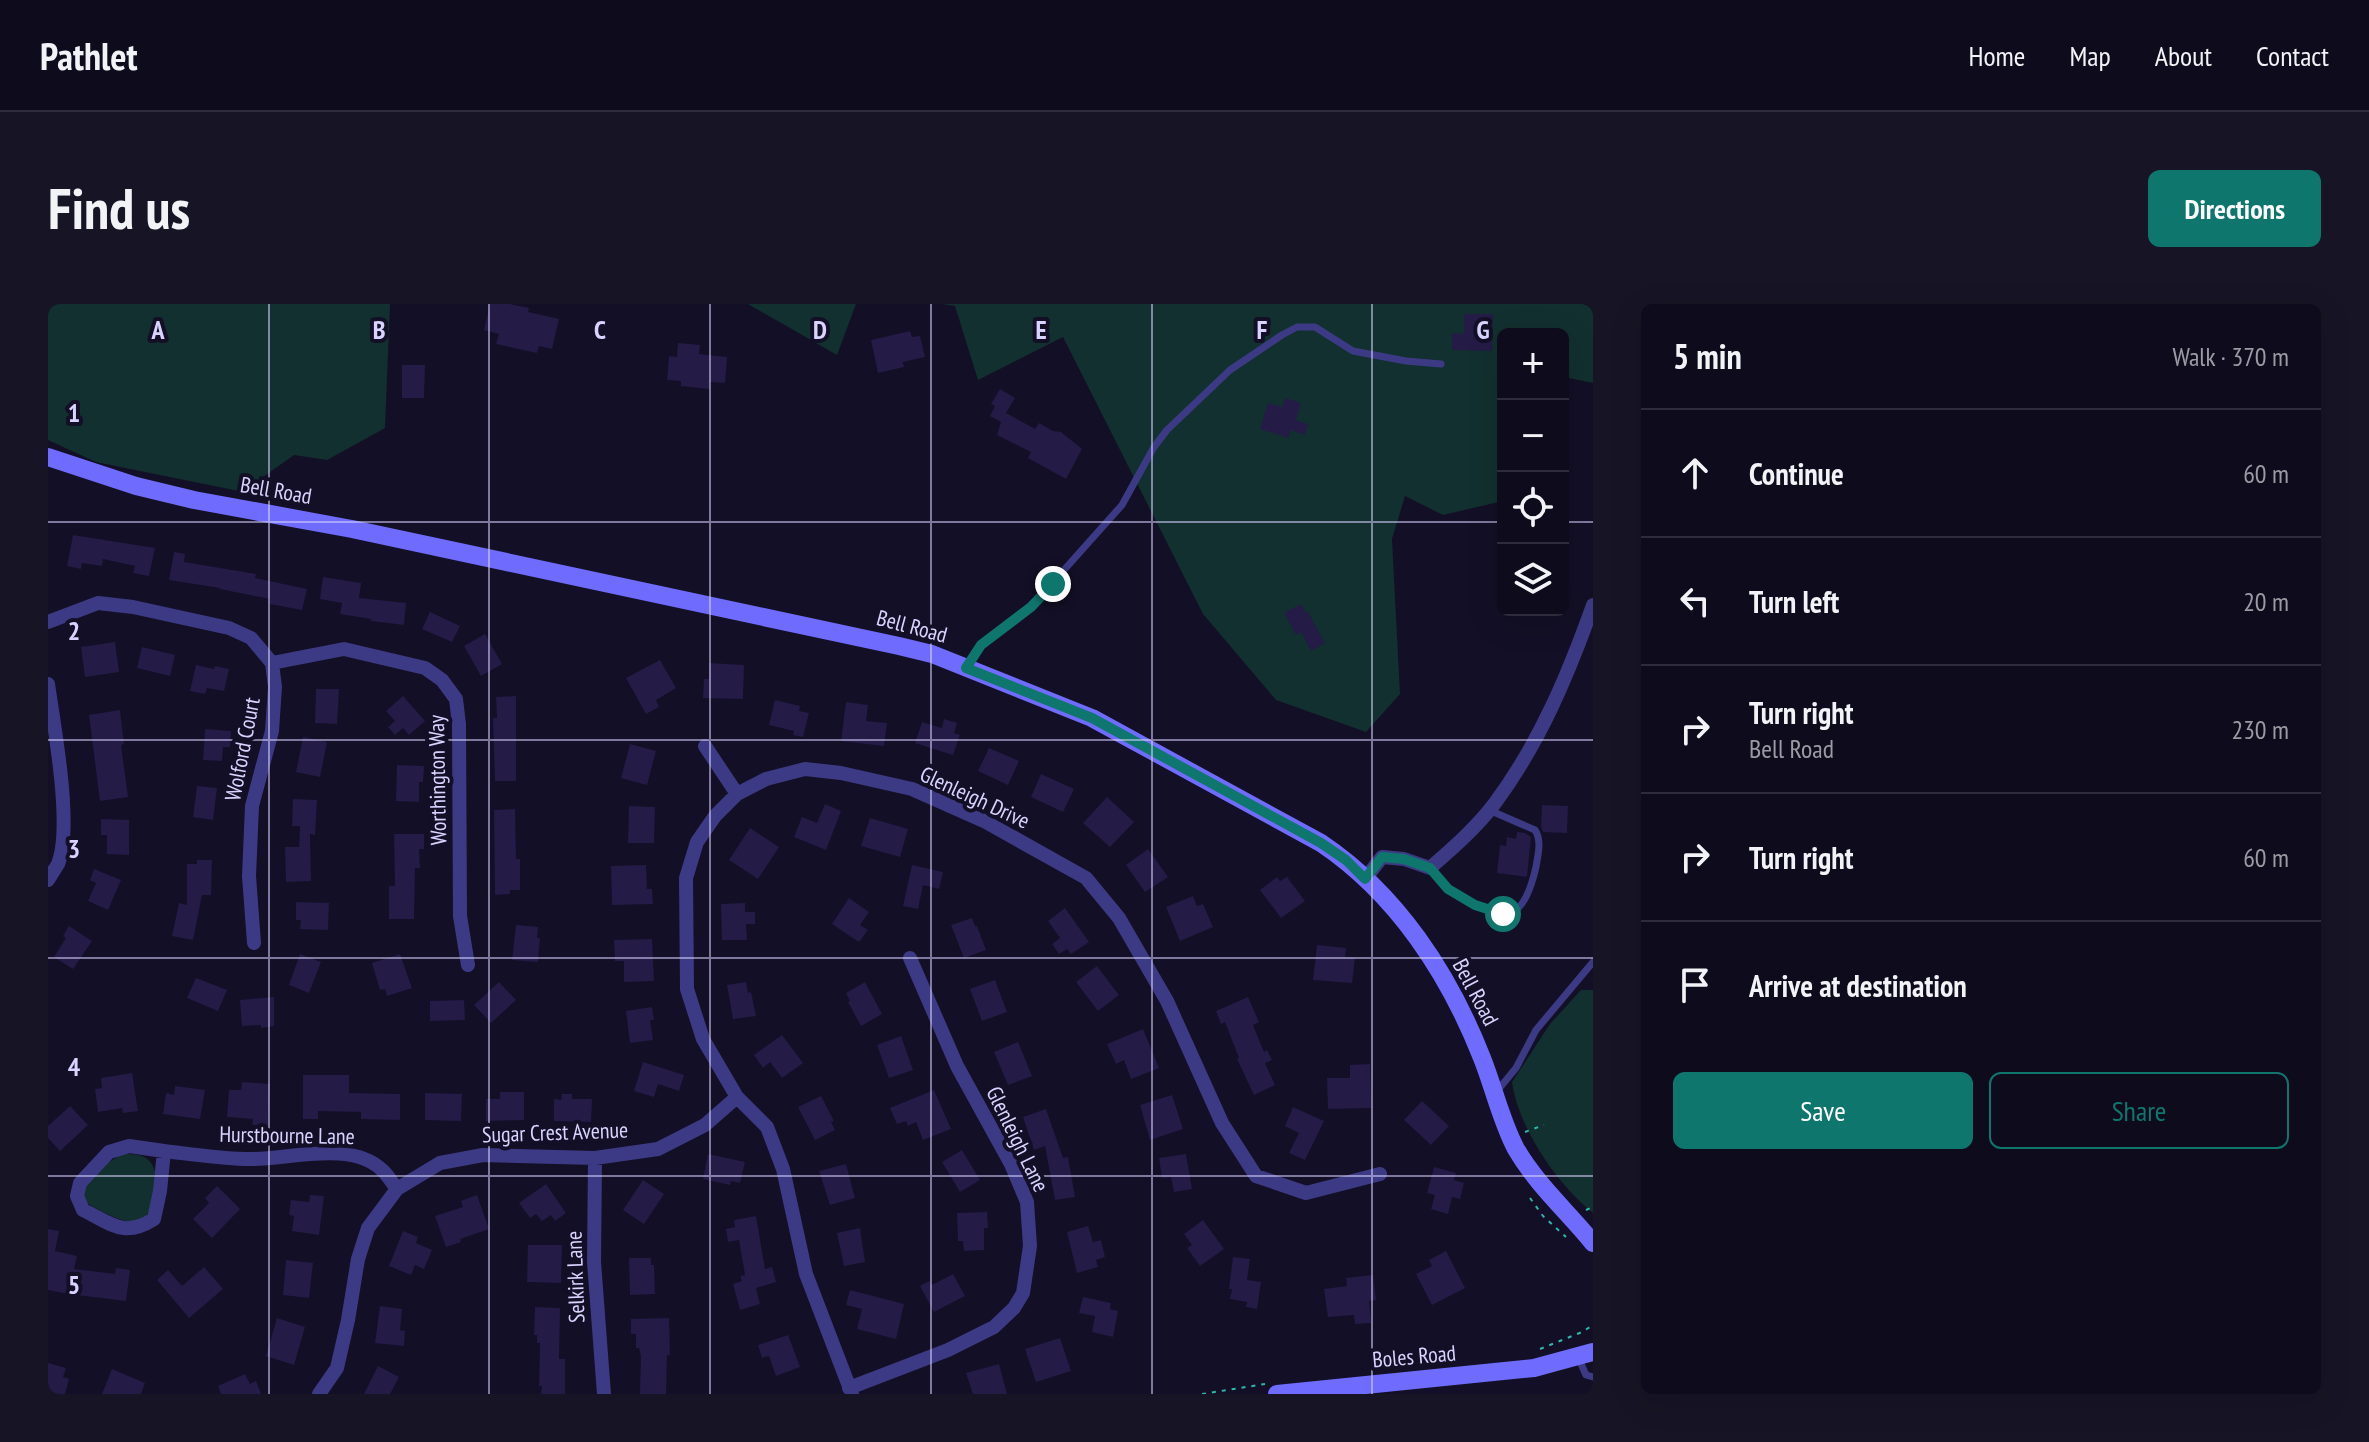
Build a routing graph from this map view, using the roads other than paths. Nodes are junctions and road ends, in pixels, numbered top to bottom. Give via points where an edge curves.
1 (1441, 364) dead end
2 (48, 457) edge
3 (1593, 605) edge
4 (48, 622) edge
5 (272, 663) junction
6 (966, 668) junction
7 (48, 684) edge
8 (705, 746) dead end
9 (737, 794) junction
10 (1489, 810) junction
11 (1430, 868) junction
12 (1365, 879) junction
13 (48, 880) edge
14 (254, 943) dead end
15 (910, 958) dead end
16 (1593, 962) edge
17 (468, 965) dead end
18 (1495, 1093) junction
19 (737, 1097) junction
20 (164, 1151) junction
21 (595, 1158) junction
22 (1380, 1174) dead end
23 (397, 1189) junction
24 (1587, 1221) edge
25 (1593, 1243) edge
26 (1593, 1342) edge
27 (1585, 1355) edge
28 (1555, 1362) junction
29 (1593, 1377) edge
30 (850, 1391) edge
31 (319, 1394) edge
32 (604, 1394) edge
33 (1277, 1394) edge

1 - 6 lane via 1353,351 1315,327 1297,327 1282,335 1230,370 1167,430 1122,505 1031,607 981,645
2 - 6 street, Bell Road via 194,500 899,646
3 - 10 street via 1548,718
4 - 5 street via 98,603 133,607 229,628 251,638
5 - 14 street, Wolford Court via 272,731 252,806 249,876
5 - 17 street, Worthington Way via 344,649 425,668 456,699 460,916
6 - 12 street, Bell Road via 1092,718 1321,843
7 - 13 street via 63,830 58,862
8 - 9 street
9 - 19 street, Glenleigh Drive via 697,842 686,878 687,989 703,1039
9 - 22 street, Glenleigh Drive via 766,779 805,769 912,789 984,821 1086,878 1119,918 1167,1001 1222,1123 1256,1176 1306,1193
10 - 11 street
10 - 11 lane via 1535,830 1539,837 1534,875 1517,910 1503,914 1475,905 1448,889
11 - 12 street via 1382,857
12 - 18 street, Bell Road via 1414,932 1465,1015
15 - 30 street, Glenleigh Lane via 957,1066 1027,1202 1030,1246 1023,1293 994,1327
16 - 18 lane via 1536,1030
18 - 24 street, Bell Road via 1528,1169 1547,1193
19 - 21 street, Sugar Crest Avenue via 705,1125 658,1149
19 - 30 street, Glenleigh Drive via 767,1127 783,1169 806,1274
20 - 20 street via 129,1146 109,1152 80,1183 77,1196 83,1210 123,1230 140,1229 154,1219
20 - 23 street, Hurstbourne Lane via 246,1160 343,1154 381,1169
21 - 23 street, Sugar Crest Avenue via 483,1155 440,1163
21 - 32 street, Selkirk Lane via 594,1262
23 - 31 street, Sugar Crest Avenue via 368,1228 337,1368
24 - 25 street, Bell Road
26 - 28 street, Boles Road
27 - 28 street, Boles Road
27 - 29 lane via 1586,1375
28 - 33 street, Boles Road via 1513,1371

